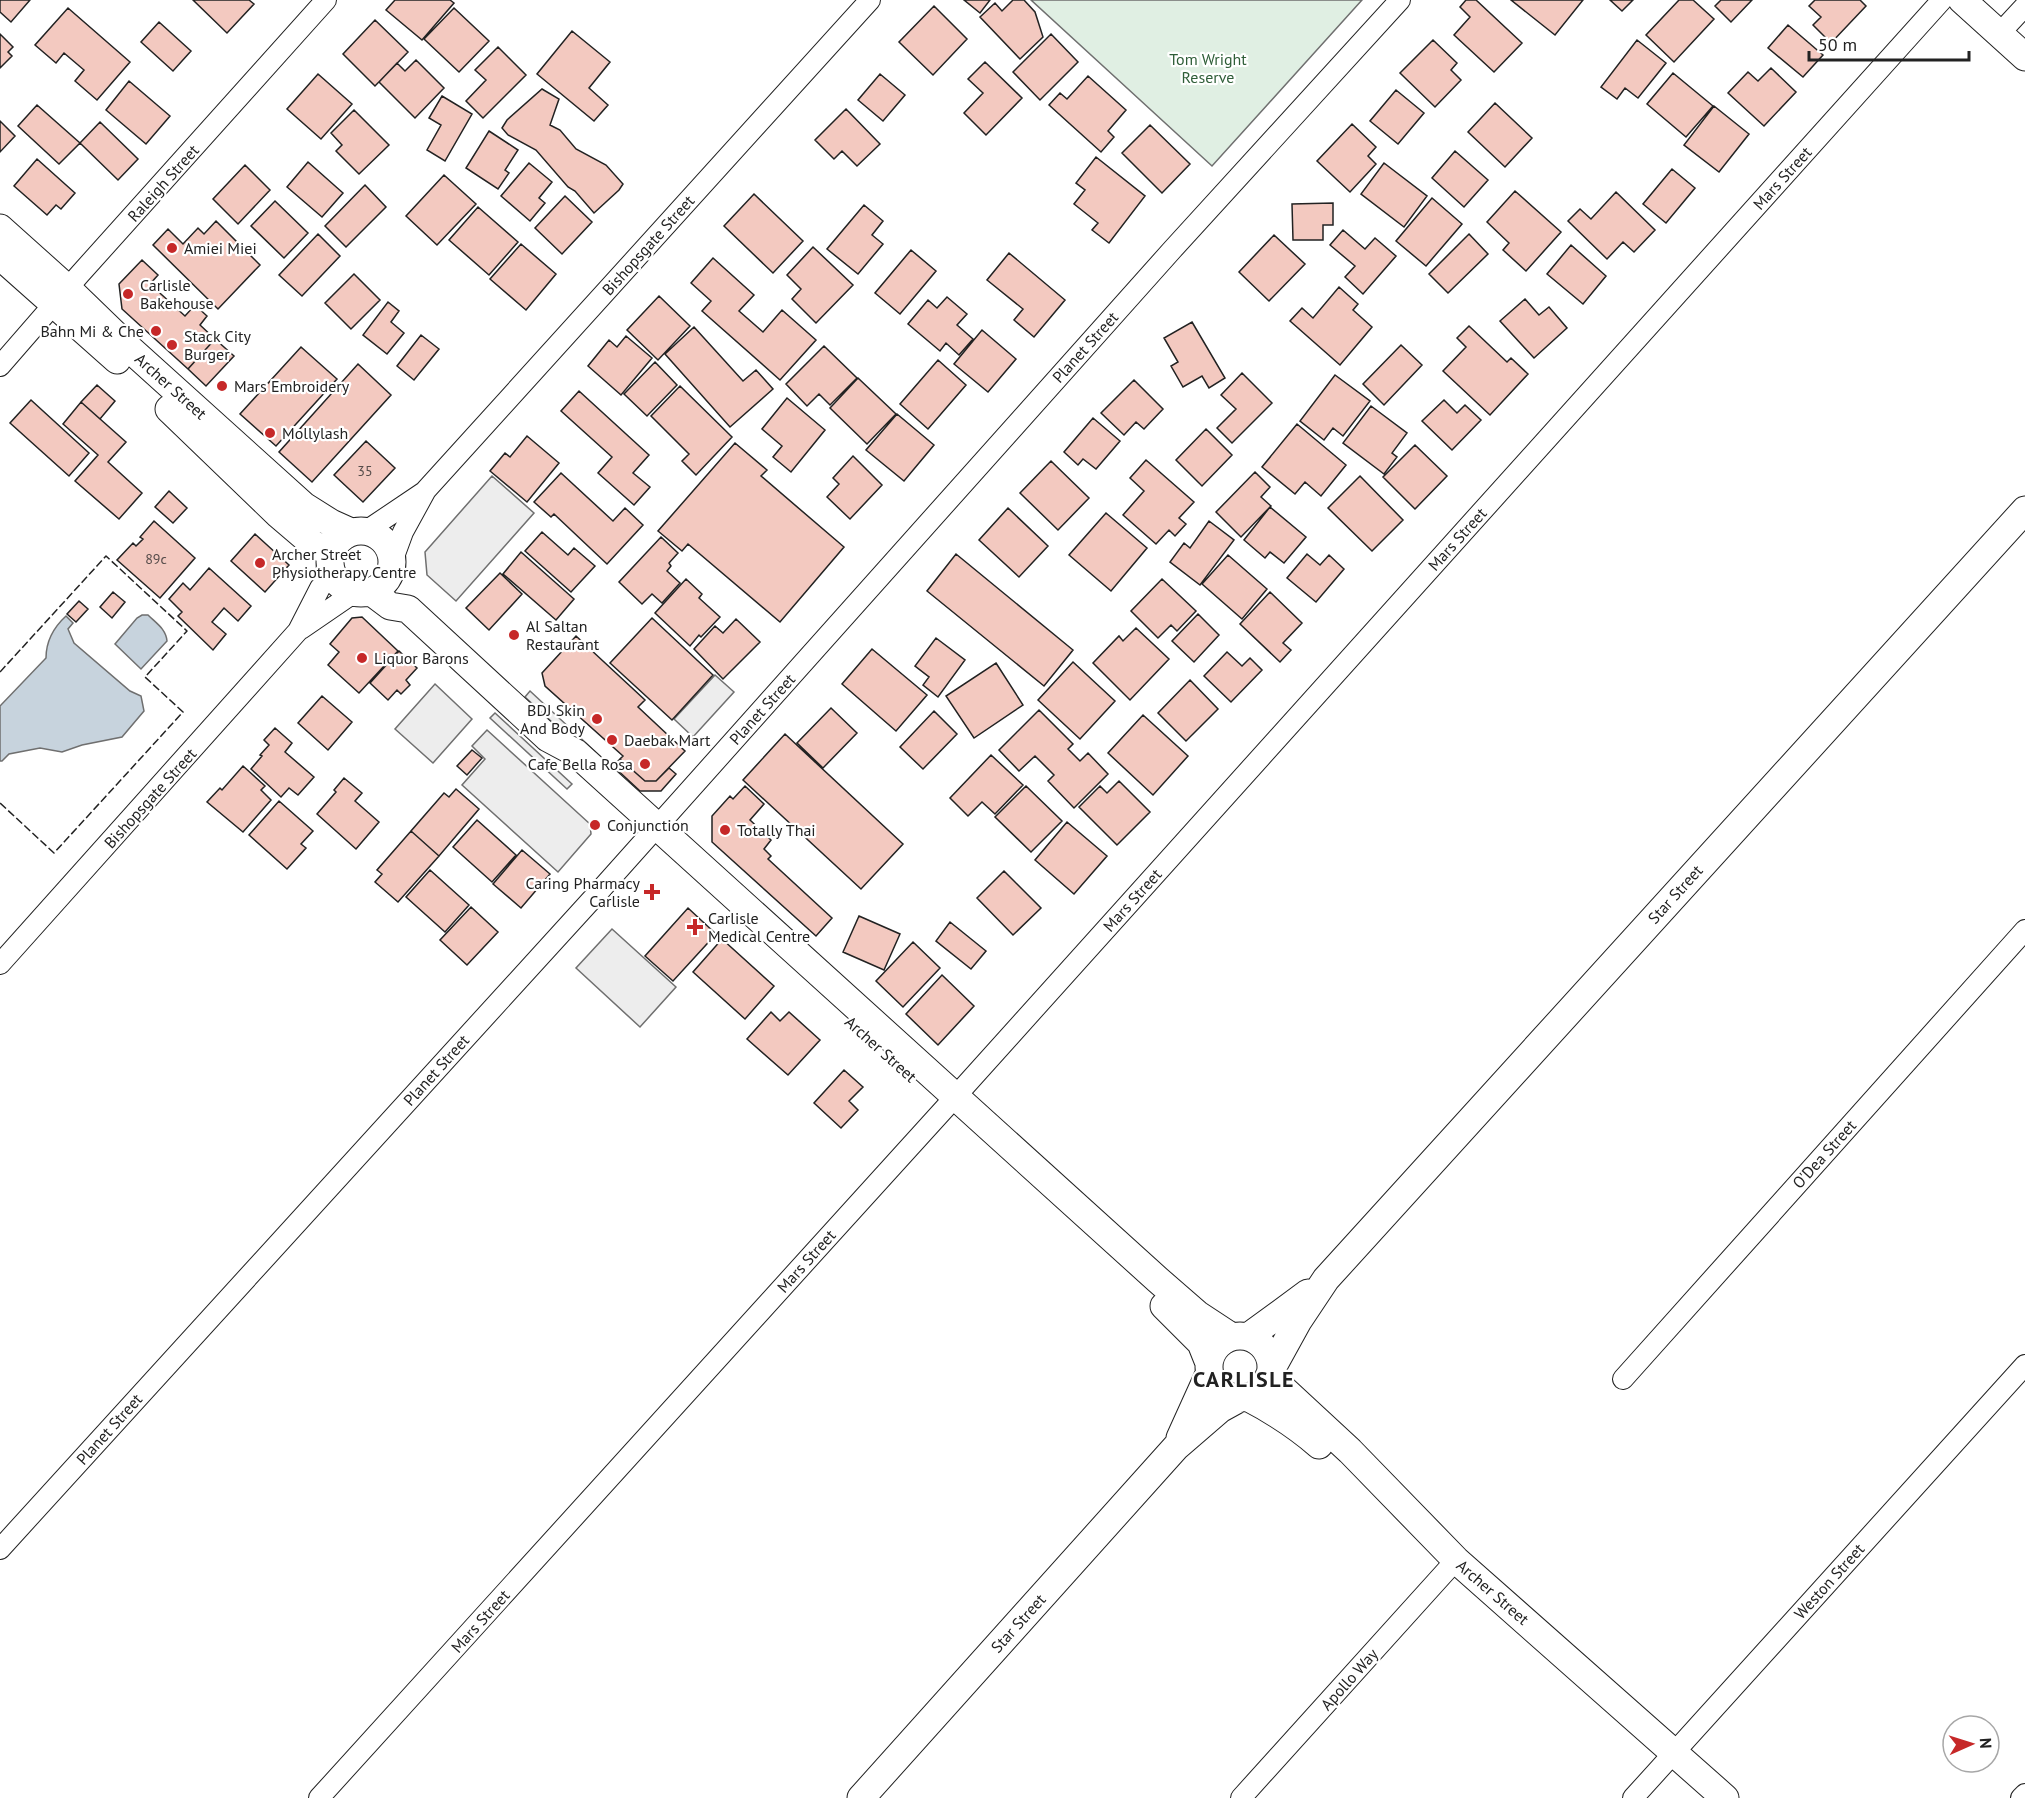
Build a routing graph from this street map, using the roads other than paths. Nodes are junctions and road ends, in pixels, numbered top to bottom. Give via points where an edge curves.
1 (326, 0) edge
2 (870, 0) edge
3 (1400, 0) edge
4 (1942, 0) edge
5 (1962, 0) edge
6 (2025, 6) edge
7 (1999, 34) junction
8 (2025, 57) edge
9 (0, 228) edge
10 (0, 256) edge
11 (61, 297) junction
12 (0, 366) edge
13 (426, 490) junction
14 (2025, 510) edge
15 (358, 531) junction
16 (332, 563) junction
17 (391, 567) junction
18 (362, 592) junction
19 (408, 609) junction
20 (298, 631) junction
21 (652, 833) junction
22 (2025, 930) edge
23 (0, 964) edge
24 (951, 1102) junction
25 (1326, 1279) junction
26 (1240, 1337) junction
27 (2025, 1365) edge
28 (1209, 1368) junction
29 (1270, 1373) junction
30 (1623, 1379) dead end
31 (1243, 1398) junction
32 (1176, 1447) junction
33 (0, 1549) edge
34 (1452, 1565) junction
35 (1669, 1758) junction
36 (2025, 1794) edge
37 (320, 1798) edge
38 (861, 1798) edge
39 (1241, 1798) edge
40 (1633, 1798) edge
41 (1701, 1798) edge
42 (1725, 1798) edge
43 (2021, 1798) edge

1 - 11 street, Raleigh Street
2 - 13 street, Bishopsgate Street
3 - 21 street, Planet Street
4 - 24 street, Mars Street
5 - 7 main road
6 - 7 street
7 - 8 main road
9 - 11 main road, Archer Street
10 - 11 main road, Archer Street
11 - 12 street, Raleigh Street
11 - 15 main road, Archer Street via 131,350 304,506 331,524
11 - 16 main road, Archer Street via 120,362
13 - 15 street, Bishopsgate Street
13 - 17 street, Bishopsgate Street
14 - 25 main road, Star Street
15 - 16 main road via 339,539
15 - 17 main road via 379,537 388,548
16 - 18 main road via 338,582
16 - 20 street, Bishopsgate Street
17 - 18 main road via 379,586
17 - 19 main road, Archer Street
18 - 19 main road, Archer Street via 390,606
18 - 20 street, Bishopsgate Street
19 - 21 main road, Archer Street via 548,738 564,766
20 - 23 street, Bishopsgate Street
21 - 24 main road, Archer Street
21 - 33 street, Planet Street
22 - 30 street, O'Dea Street
24 - 26 main road, Archer Street via 1197,1314
24 - 28 main road, Archer Street via 1180,1321 1201,1344
24 - 37 street, Mars Street
25 - 26 main road, Star Street via 1265,1327
25 - 29 main road, Star Street
26 - 28 main road via 1216,1346
26 - 29 main road via 1258,1342 1265,1350
27 - 35 street, Weston Street
28 - 31 main road via 1220,1392
28 - 32 main road, Star Street
29 - 31 main road via 1257,1393
29 - 34 main road, Archer Street via 1350,1451
31 - 32 main road, Star Street via 1220,1409
31 - 34 main road, Archer Street via 1278,1413 1299,1428
32 - 38 main road, Star Street
34 - 35 main road, Archer Street
34 - 39 street, Apollo Way
35 - 40 street, Weston Street
35 - 41 main road, Archer Street
35 - 42 main road, Archer Street
36 - 43 street

